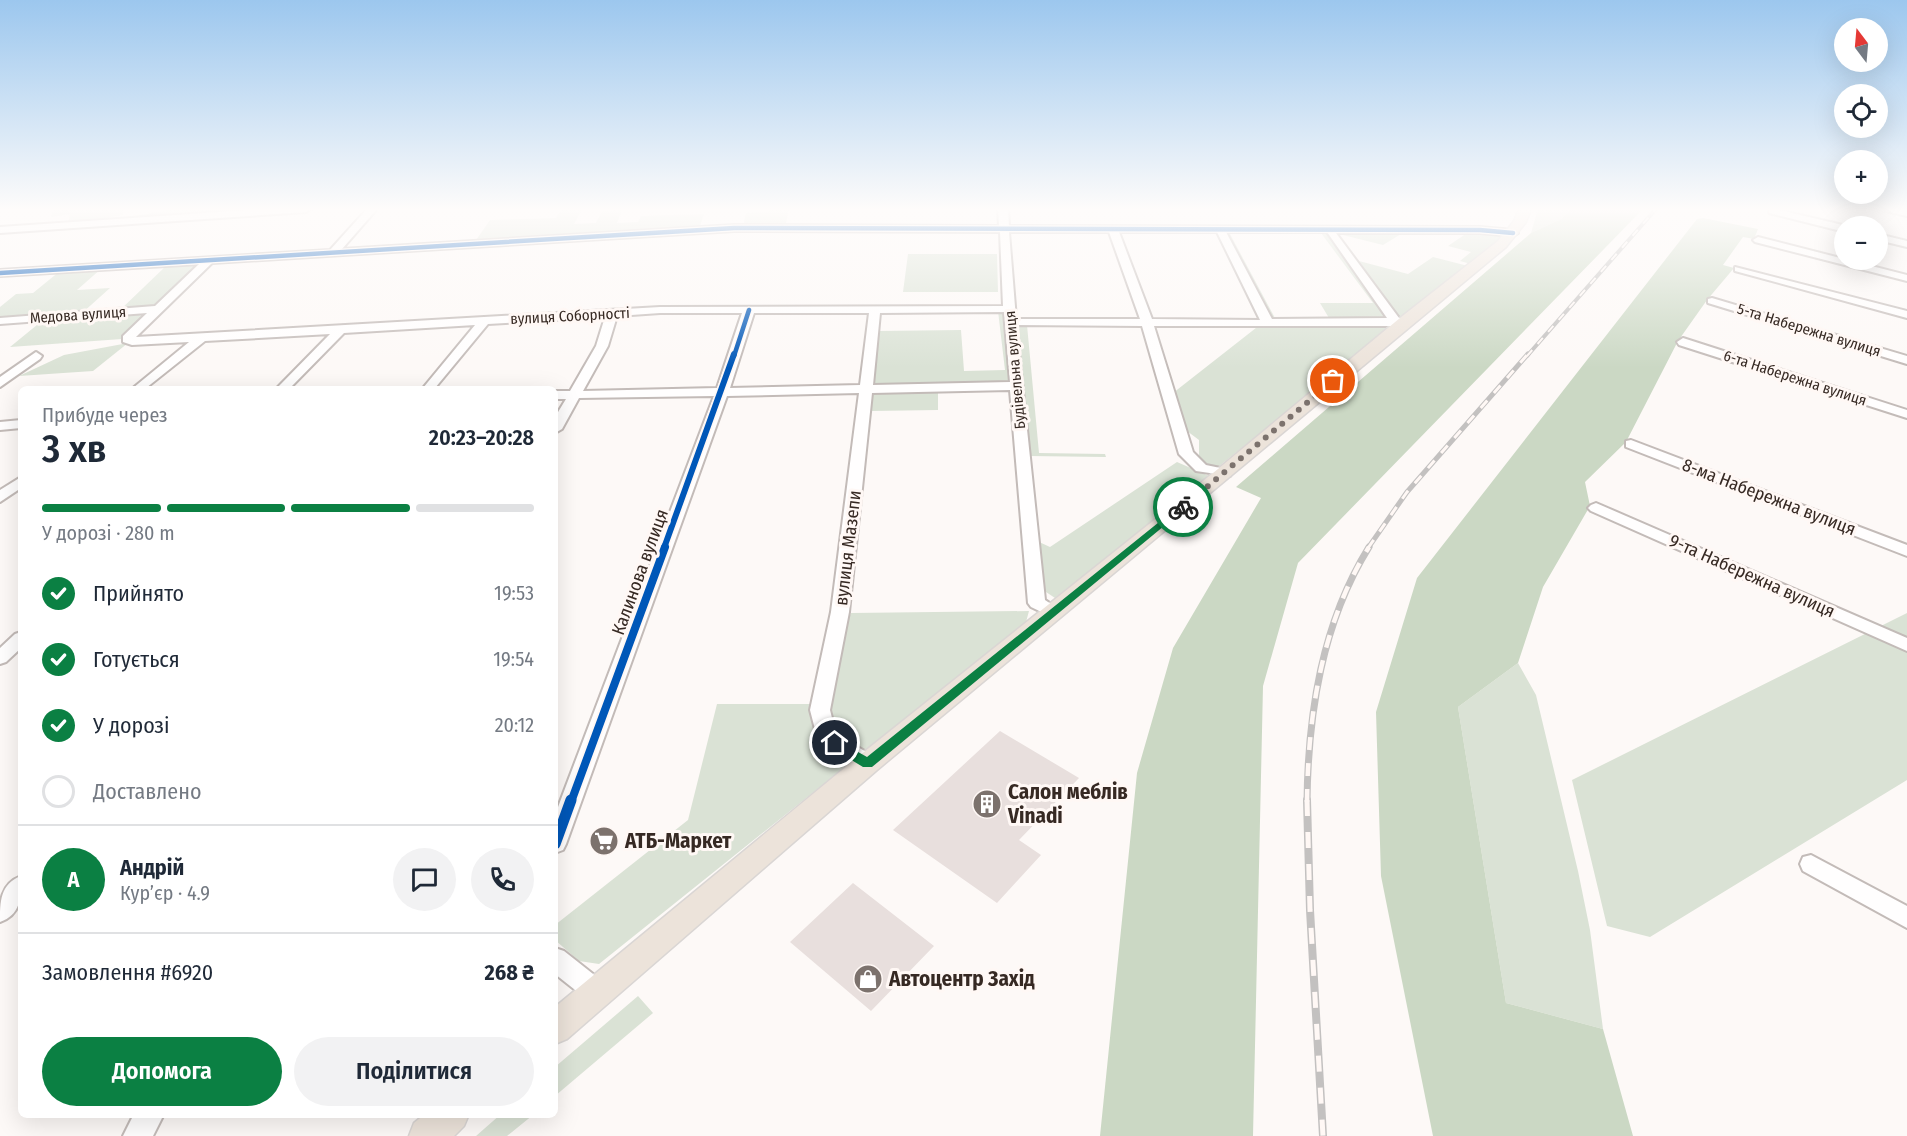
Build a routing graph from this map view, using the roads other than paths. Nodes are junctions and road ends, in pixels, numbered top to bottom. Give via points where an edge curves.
1 (190, 262) edge
2 (207, 262) edge
3 (1007, 262) edge
4 (1125, 262) edge
5 (1237, 262) edge
6 (1355, 262) edge
7 (1476, 262) edge
8 (1844, 262) edge
9 (1739, 269) dead end
10 (0, 273) edge
11 (1907, 278) edge
12 (1712, 301) dead end
13 (156, 309) junction
14 (875, 309) junction
15 (749, 310) junction
16 (612, 314) junction
17 (1010, 315) junction
18 (1907, 315) edge
19 (0, 321) edge
20 (484, 321) junction
21 (1147, 322) junction
22 (1401, 322) junction
23 (1268, 323) junction
24 (341, 329) junction
25 (202, 338) junction
26 (1683, 342) dead end
27 (36, 356) dead end
28 (1907, 360) edge
29 (0, 383) edge
30 (142, 386) edge
31 (286, 386) edge
32 (431, 386) edge
33 (1017, 386) junction
34 (867, 390) junction
35 (722, 392) junction
36 (558, 395) edge
37 (575, 395) junction
38 (1907, 414) edge
39 (18, 424) edge
40 (558, 424) edge
41 (0, 426) edge
42 (1631, 444) dead end
43 (1225, 473) junction
44 (18, 483) edge
45 (0, 497) edge
46 (1596, 508) dead end
47 (1907, 551) edge
48 (1054, 612) junction
49 (18, 641) edge
50 (1907, 645) edge
51 (0, 658) edge
52 (868, 764) junction
53 (558, 836) edge
54 (1811, 864) dead end
55 (18, 890) edge
56 (0, 912) edge
57 (1907, 918) edge
58 (558, 961) edge
59 (598, 993) junction
60 (558, 1026) edge
61 (148, 1118) edge
62 (447, 1118) edge
63 (137, 1136) edge
64 (427, 1136) edge

1 - 10 street
2 - 13 street
3 - 17 street, Будівельна вулиця
4 - 21 street
5 - 23 street
6 - 22 street
7 - 22 main road
8 - 11 street
9 - 18 street
12 - 28 street, 5-та Набережна вулиця
13 - 19 street, Медова вулиця
13 - 25 street, вулиця Соборності via 127,339
14 - 15 street, вулиця Соборності
14 - 17 street, вулиця Соборності
14 - 34 street, вулиця Мазепи
15 - 16 street, вулиця Соборності
15 - 35 street, Калинова вулиця
16 - 20 street, вулиця Соборності
16 - 37 street via 602,346
17 - 21 street, вулиця Соборності
17 - 33 street, Будівельна вулиця
20 - 24 street, вулиця Соборності
20 - 32 street
21 - 23 street, вулиця Соборності
21 - 43 street via 1186,454 1201,468
22 - 23 street, вулиця Соборності
22 - 43 main road
24 - 25 street, вулиця Соборності
24 - 31 street
25 - 30 street
26 - 38 street, 6-та Набережна вулиця
27 - 29 street
33 - 34 street
33 - 48 street, Будівельна вулиця via 1037,603
34 - 35 street
34 - 52 street, вулиця Мазепи via 840,612 820,710 826,733
35 - 37 street
35 - 53 street, Калинова вулиця
36 - 37 street
37 - 40 street
39 - 41 street
42 - 47 street, 8-ма Набережна вулиця
43 - 48 main road
44 - 45 street
46 - 50 street, 9-та Набережна вулиця
48 - 52 main road
49 - 51 street
52 - 59 main road
54 - 57 street
55 - 56 street
58 - 59 street
59 - 60 main road
61 - 63 street
62 - 64 main road

